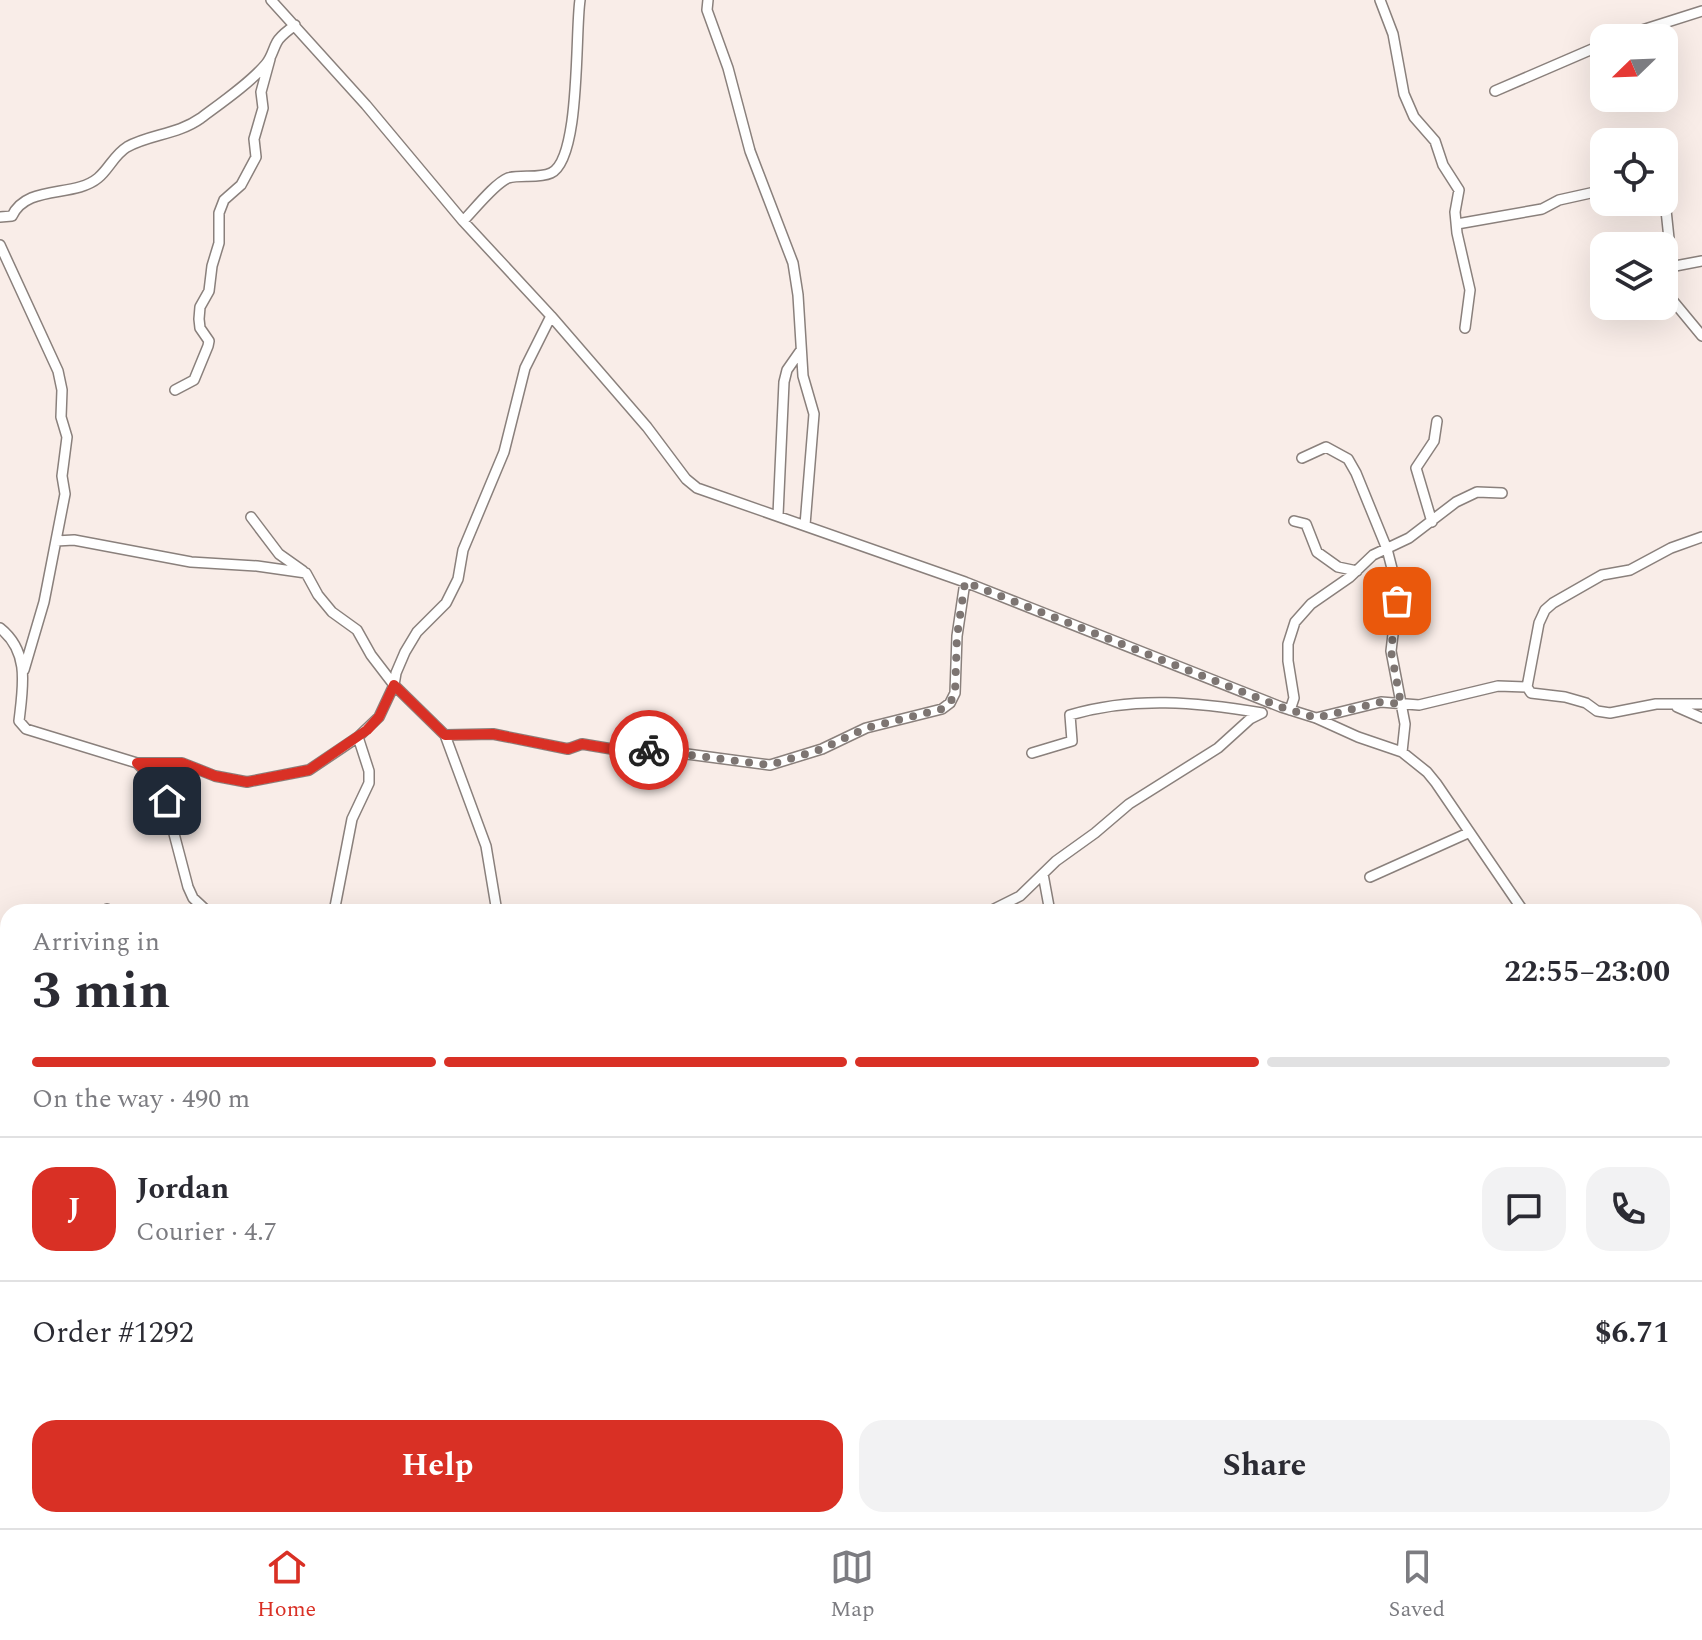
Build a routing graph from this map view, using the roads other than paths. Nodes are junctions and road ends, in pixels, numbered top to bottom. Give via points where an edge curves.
1 (271, 0) edge
2 (580, 0) edge
3 (708, 0) edge
4 (1380, 0) edge
5 (1702, 11) edge
6 (1661, 24) edge
7 (295, 25) junction
8 (1590, 50) edge
9 (270, 59) junction
10 (1495, 91) dead end
11 (1590, 193) edge
12 (0, 217) edge
13 (463, 221) junction
14 (1457, 224) junction
15 (0, 245) edge
16 (1702, 261) edge
17 (1678, 266) edge
18 (1678, 307) edge
19 (551, 316) junction
20 (1465, 328) dead end
21 (1702, 336) edge
22 (801, 350) junction
23 (175, 390) dead end
24 (1437, 421) dead end
25 (1302, 458) dead end
26 (1502, 493) dead end
27 (778, 515) junction
28 (251, 517) dead end
29 (1294, 521) dead end
30 (1432, 522) junction
31 (805, 525) junction
32 (1702, 537) edge
33 (56, 541) junction
34 (1387, 549) junction
35 (1357, 571) junction
36 (306, 573) junction
37 (965, 582) junction
38 (0, 628) edge
39 (24, 672) junction
40 (394, 685) junction
41 (1527, 687) junction
42 (1401, 704) junction
43 (1702, 704) edge
44 (1419, 705) junction
45 (1674, 705) junction
46 (1285, 708) junction
47 (1262, 713) junction
48 (1316, 718) junction
49 (1702, 718) edge
50 (1405, 724) junction
51 (445, 735) junction
52 (358, 737) junction
53 (1402, 752) junction
54 (1032, 753) dead end
55 (137, 763) junction
56 (1468, 833) junction
57 (1043, 874) junction
58 (1370, 877) dead end
59 (199, 904) edge
60 (336, 904) edge
61 (496, 904) edge
62 (1004, 904) edge
63 (1049, 904) edge
64 (1518, 904) edge

1 - 7 street
2 - 13 street via 576,89 564,159 551,173 505,179
3 - 22 street via 750,151 793,263
4 - 14 street via 1393,34 1404,94 1459,190
5 - 6 street
7 - 9 street via 280,38
7 - 13 street
8 - 10 street
9 - 12 street via 199,120 127,147 97,179 39,195 16,207 12,216
9 - 23 street via 254,139 256,157 219,213 219,243 209,291 200,307 200,328 208,346 194,380
11 - 14 street via 1542,209
13 - 19 street
14 - 20 street via 1470,290
15 - 33 street via 62,390 65,494
16 - 17 street
18 - 21 street
19 - 27 street via 686,479 713,496
19 - 40 street via 525,368 504,452 463,550 458,579 446,603 417,632
22 - 27 street via 784,382
22 - 31 street via 814,414
24 - 30 street via 1434,441 1416,468
25 - 34 street via 1326,447 1348,459
26 - 30 street via 1477,492
27 - 31 street
28 - 36 street via 279,554
29 - 35 street via 1306,524 1317,552 1338,567
30 - 34 street
31 - 37 street
32 - 41 street via 1630,570 1602,575 1553,603 1539,623
33 - 36 street
33 - 39 street
34 - 35 street
34 - 42 street via 1396,584 1391,651
35 - 46 street via 1295,622 1288,644 1294,698
36 - 40 street via 332,612 357,630
37 - 46 street
37 - 51 street via 950,703 866,728 788,760 770,765 582,744 568,749 493,734
38 - 39 street via 19,649
39 - 55 street via 22,727
40 - 51 street
40 - 52 street via 379,717
41 - 44 street via 1498,686
41 - 45 street via 1531,693 1565,697 1597,711
42 - 44 street
42 - 48 street via 1381,702
42 - 50 street
43 - 45 street
44 - 50 street
45 - 49 street
46 - 47 street
46 - 48 street
47 - 54 street via 1164,701 1090,709 1070,715 1072,741
47 - 57 street via 1218,748 1129,804
48 - 53 street
50 - 53 street
51 - 61 street via 486,846
52 - 55 street via 309,770 247,782 182,763
52 - 60 street via 369,783 352,819
53 - 56 street via 1427,772
55 - 59 street via 162,788 188,887
56 - 58 street
56 - 64 street
57 - 62 street
57 - 63 street

